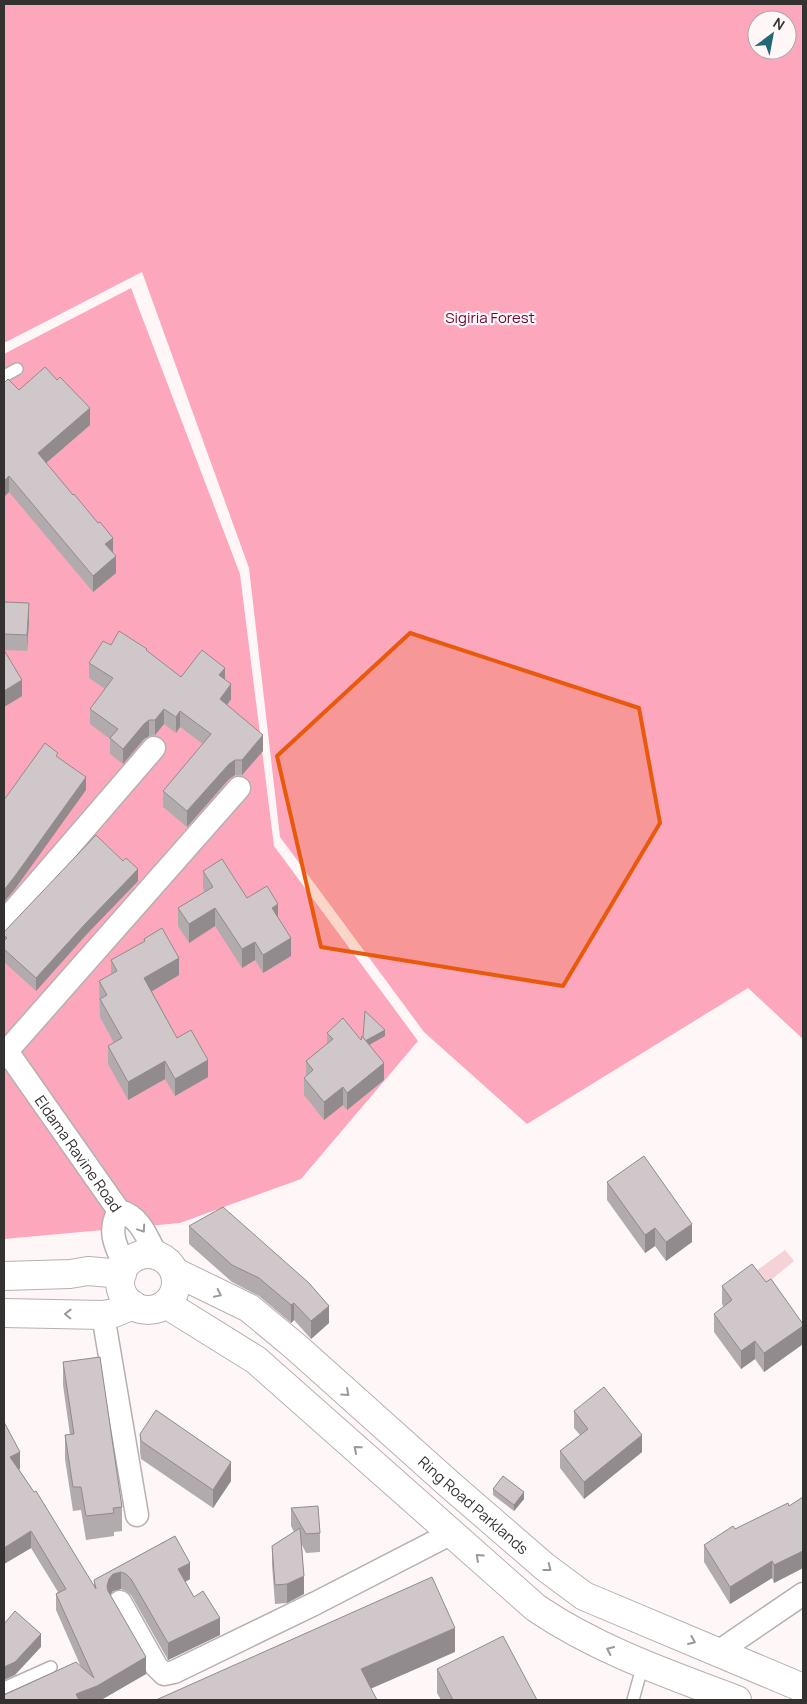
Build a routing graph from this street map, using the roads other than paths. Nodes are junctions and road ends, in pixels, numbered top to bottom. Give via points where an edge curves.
1 (17, 369) dead end
2 (4, 376) edge
3 (154, 748) dead end
4 (239, 788) dead end
5 (4, 922) edge
6 (5, 1049) edge
7 (119, 1212) junction
8 (165, 1264) junction
9 (123, 1270) junction
10 (4, 1276) edge
11 (166, 1304) junction
12 (133, 1305) junction
13 (4, 1313) edge
14 (103, 1315) junction
15 (449, 1484) junction
16 (427, 1510) junction
17 (137, 1515) dead end
18 (452, 1533) junction
19 (803, 1594) edge
20 (120, 1602) dead end
21 (718, 1652) junction
22 (643, 1664) junction
23 (51, 1667) dead end
24 (4, 1688) edge
25 (803, 1688) edge
26 (633, 1700) edge
27 (737, 1700) edge

1 - 2 lane
3 - 5 street
4 - 6 street
6 - 7 street, Eldama Ravine Road
7 -> 8 street via 127,1213 140,1224
7 - 9 street, Eldama Ravine Road via 112,1236
8 - 9 street via 147,1254 139,1255
8 - 11 street via 176,1281 172,1297
8 -> 15 street, Ring Road Parklands via 249,1308
9 - 10 street
9 - 12 street via 122,1291
11 - 12 street via 149,1309
16 -> 11 street via 256,1360
12 - 14 street
14 -> 13 street
14 - 17 street
15 - 16 street
15 -> 21 street, Ring Road Parklands via 545,1567 584,1596
16 - 18 street
18 - 20 street via 174,1672 164,1674 156,1666
22 -> 18 street via 562,1626 536,1608
19 - 21 street
21 - 25 street, Ring Road Parklands
22 - 26 lane
22 - 27 street
23 - 24 lane

